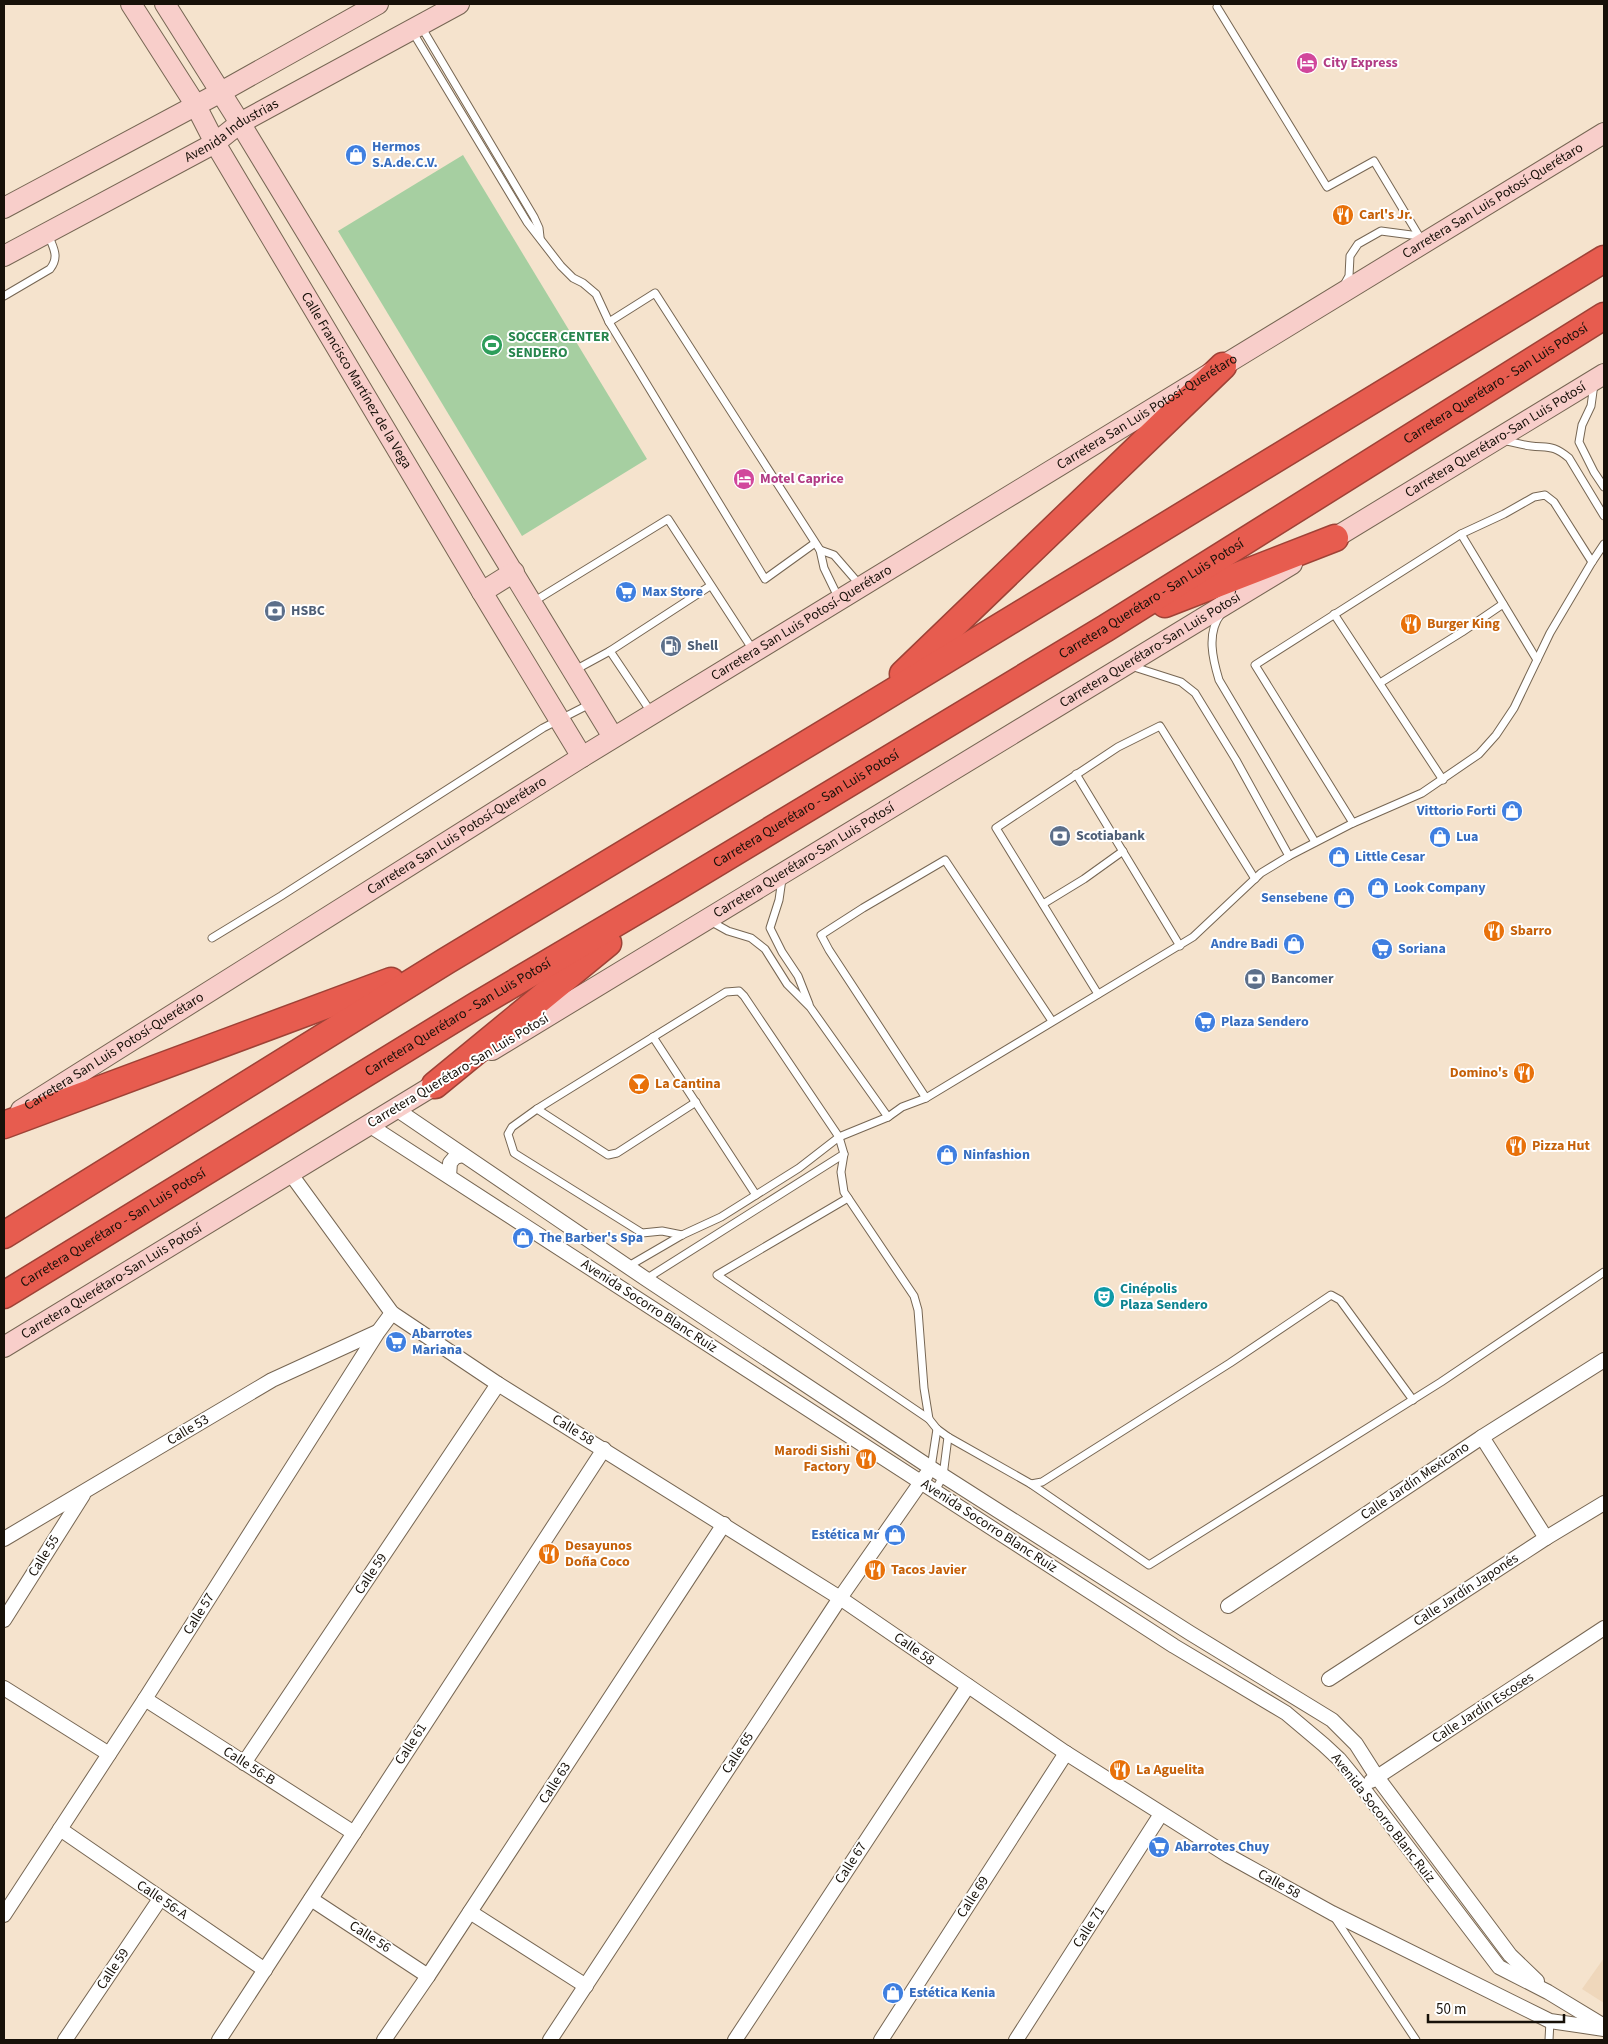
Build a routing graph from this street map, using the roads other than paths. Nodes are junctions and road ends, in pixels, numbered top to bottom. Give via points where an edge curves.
1 (131, 4) edge
2 (165, 4) edge
3 (378, 4) edge
4 (460, 4) edge
5 (1217, 6) dead end
6 (416, 28) junction
7 (220, 92) junction
8 (195, 104) junction
9 (240, 123) junction
10 (1603, 135) edge
11 (215, 143) junction
12 (4, 208) edge
13 (48, 232) junction
14 (1421, 240) junction
15 (313, 244) junction
16 (4, 256) edge
17 (1604, 259) edge
18 (286, 260) junction
19 (1340, 294) junction
20 (4, 296) edge
21 (1604, 316) edge
22 (609, 322) junction
23 (1223, 366) junction
24 (1600, 377) edge
25 (1497, 439) junction
26 (1604, 487) edge
27 (1604, 516) edge
28 (1461, 534) junction
29 (1335, 538) junction
30 (815, 543) junction
31 (1604, 544) edge
32 (820, 550) junction
33 (1592, 562) junction
34 (514, 572) junction
35 (710, 586) junction
36 (861, 586) junction
37 (482, 592) junction
38 (839, 600) junction
39 (1232, 600) junction
40 (532, 602) junction
41 (1503, 604) junction
42 (1334, 614) junction
43 (1106, 628) junction
44 (610, 651) junction
45 (754, 652) junction
46 (1537, 660) junction
47 (1126, 664) junction
48 (573, 671) junction
49 (1380, 683) junction
50 (592, 703) junction
51 (868, 707) junction
52 (652, 714) junction
53 (558, 720) junction
54 (614, 738) junction
55 (582, 757) junction
56 (1076, 774) junction
57 (1443, 780) junction
58 (1353, 823) junction
59 (1315, 842) junction
60 (1123, 851) junction
61 (1288, 856) junction
62 (783, 873) junction
63 (1255, 879) junction
64 (675, 888) junction
65 (1043, 904) junction
66 (708, 919) junction
67 (212, 938) dead end
68 (1180, 946) junction
69 (446, 961) junction
70 (1098, 994) junction
71 (810, 1007) junction
72 (1052, 1021) junction
73 (653, 1037) junction
74 (435, 1085) junction
75 (926, 1098) junction
76 (696, 1102) junction
77 (396, 1109) junction
78 (537, 1109) junction
79 (888, 1117) junction
80 (4, 1121) edge
81 (4, 1125) edge
82 (369, 1125) junction
83 (839, 1137) junction
84 (844, 1154) junction
85 (463, 1155) junction
86 (290, 1173) junction
87 (449, 1176) junction
88 (756, 1195) junction
89 (848, 1198) junction
90 (682, 1234) junction
91 (4, 1235) edge
92 (628, 1267) junction
93 (1604, 1272) edge
94 (646, 1280) junction
95 (4, 1295) edge
96 (392, 1312) junction
97 (378, 1332) junction
98 (4, 1347) edge
99 (1604, 1360) edge
100 (498, 1384) junction
101 (1413, 1400) junction
102 (929, 1419) junction
103 (937, 1429) junction
104 (948, 1437) junction
105 (1482, 1437) junction
106 (604, 1448) junction
107 (931, 1468) junction
108 (943, 1476) junction
109 (921, 1482) junction
110 (1031, 1484) junction
111 (934, 1491) junction
112 (85, 1492) junction
113 (1604, 1503) edge
114 (724, 1524) junction
115 (1546, 1538) junction
116 (4, 1539) edge
117 (840, 1598) junction
118 (1228, 1606) dead end
119 (4, 1620) edge
120 (1604, 1628) edge
121 (1190, 1633) junction
122 (1174, 1646) junction
123 (1329, 1680) dead end
124 (968, 1686) junction
125 (4, 1688) edge
126 (1300, 1699) junction
127 (144, 1700) junction
128 (1286, 1713) junction
129 (1066, 1753) junction
130 (109, 1754) junction
131 (244, 1763) junction
132 (1377, 1777) junction
133 (1362, 1787) junction
134 (1161, 1814) junction
135 (60, 1829) junction
136 (354, 1833) junction
137 (160, 1898) junction
138 (311, 1899) junction
139 (470, 1912) junction
140 (1332, 1913) junction
141 (4, 1915) edge
142 (265, 1970) junction
143 (428, 1976) junction
144 (586, 1986) junction
145 (1548, 1992) junction
146 (1550, 2021) junction
147 (1604, 2028) edge
148 (65, 2040) edge
149 (219, 2040) edge
150 (384, 2040) edge
151 (550, 2040) edge
152 (734, 2040) edge
153 (881, 2040) edge
154 (1016, 2040) edge
155 (1416, 2040) edge
156 (1549, 2040) edge

1 - 8 main road, Calle Francisco Martínez de la Vega
2 - 7 main road
3 - 7 main road
4 - 6 main road, Avenida Industrias
5 - 14 lane via 1327,187 1374,161
6 - 9 main road, Avenida Industrias
6 - 22 lane via 527,222 572,278 596,294
7 - 8 main road
7 - 9 main road
8 - 11 main road, Calle Francisco Martínez de la Vega
8 - 12 main road
9 - 11 main road, Avenida Industrias
9 - 15 main road
10 - 14 main road, Carretera San Luis Potosí-Querétaro
11 - 13 main road, Avenida Industrias
11 - 18 main road, Calle Francisco Martínez de la Vega
13 - 16 main road, Avenida Industrias
13 - 20 lane via 57,256 55,263
14 - 19 main road, Carretera San Luis Potosí-Querétaro
14 - 19 lane via 1380,231 1358,244 1350,256 1349,276
15 - 18 main road
15 - 34 main road
17 - 51 highway
18 - 37 main road, Calle Francisco Martínez de la Vega
19 - 23 main road, Carretera San Luis Potosí-Querétaro
21 - 43 highway, Carretera Querétaro - San Luis Potosí
22 - 30 lane via 655,293
22 - 30 lane via 765,579
23 - 36 main road, Carretera San Luis Potosí-Querétaro
23 - 51 highway
24 - 25 main road, Carretera Querétaro-San Luis Potosí
24 - 26 lane via 1582,425 1580,442
25 - 27 lane via 1547,446 1562,452 1569,458
25 - 29 main road, Carretera Querétaro-San Luis Potosí
28 - 33 lane via 1534,497 1545,495 1554,502
28 - 41 lane
28 - 42 lane
29 - 39 main road, Carretera Querétaro-San Luis Potosí
29 - 43 highway
30 - 32 lane
31 - 33 lane
32 - 36 lane via 834,555
32 - 38 lane via 824,568
33 - 46 lane
34 - 37 main road
34 - 40 main road
35 - 40 lane via 668,520
35 - 44 lane
35 - 45 lane
36 - 38 main road, Carretera San Luis Potosí-Querétaro
37 - 53 main road, Calle Francisco Martínez de la Vega
38 - 45 main road, Carretera San Luis Potosí-Querétaro
39 - 47 main road, Carretera Querétaro-San Luis Potosí
39 - 59 lane via 1218,618 1212,636 1212,658 1219,680
40 - 48 main road
41 - 46 lane
41 - 49 lane
42 - 49 lane
42 - 58 lane via 1255,665
43 - 64 highway, Carretera Querétaro - San Luis Potosí
44 - 48 lane
44 - 52 lane
45 - 52 main road, Carretera San Luis Potosí-Querétaro
46 - 57 lane via 1514,708 1496,735 1479,754
47 - 61 lane via 1181,682 1195,693
47 - 62 main road, Carretera Querétaro-San Luis Potosí
48 - 50 main road
49 - 57 lane
50 - 53 lane
50 - 54 main road
51 - 69 highway
52 - 54 main road, Carretera San Luis Potosí-Querétaro
53 - 55 main road, Calle Francisco Martínez de la Vega
53 - 67 lane
54 - 55 main road, Carretera San Luis Potosí-Querétaro
55 - 80 main road, Carretera San Luis Potosí-Querétaro
56 - 60 lane
56 - 63 lane via 1118,747 1160,726
56 - 65 lane via 996,828
57 - 58 lane via 1422,793
58 - 59 lane
59 - 61 lane
60 - 65 lane
60 - 68 lane
61 - 63 lane
62 - 66 main road, Carretera Querétaro-San Luis Potosí
62 - 71 lane via 770,928 798,976
63 - 68 lane
64 - 74 highway
64 - 95 highway, Carretera Querétaro - San Luis Potosí via 476,1005
65 - 70 lane
66 - 71 lane via 728,931 751,938 765,949 787,984
66 - 74 main road, Carretera Querétaro-San Luis Potosí
68 - 70 lane
69 - 81 highway
69 - 91 highway
70 - 72 lane
71 - 79 lane
72 - 75 lane
72 - 75 lane via 945,860 863,908 821,936
73 - 76 lane
73 - 78 lane
73 - 83 lane via 726,992 738,991
74 - 77 main road, Carretera Querétaro-San Luis Potosí
75 - 79 lane via 902,1107
76 - 78 lane via 617,1153 608,1155
76 - 88 lane
77 - 82 main road, Carretera Querétaro-San Luis Potosí
77 - 85 street, Avenida Socorro Blanc Ruiz
78 - 90 lane via 512,1127 508,1134 514,1153 642,1233
79 - 83 lane
82 - 86 main road, Carretera Querétaro-San Luis Potosí
82 - 87 street, Avenida Socorro Blanc Ruiz
83 - 84 lane
83 - 88 lane
84 - 89 lane via 841,1172
84 - 94 lane
85 - 87 street via 450,1163
85 - 92 street, Avenida Socorro Blanc Ruiz
86 - 96 street, Calle 58
86 - 98 main road, Carretera Querétaro-San Luis Potosí
87 - 109 street, Avenida Socorro Blanc Ruiz
88 - 90 lane via 720,1217
89 - 102 lane via 914,1296
89 - 102 lane via 717,1275
90 - 92 lane
92 - 94 street, Avenida Socorro Blanc Ruiz
93 - 101 lane
94 - 107 street, Avenida Socorro Blanc Ruiz
96 - 97 street, Calle 57
96 - 100 street, Calle 58
97 - 112 street, Calle 53 via 272,1380
97 - 127 street, Calle 57
99 - 105 street, Calle Jardín Mexicano
100 - 106 street, Calle 58
100 - 131 street, Calle 59
101 - 110 lane via 1149,1565
101 - 110 lane via 1340,1300 1331,1295 1182,1394 1042,1482
102 - 103 lane
103 - 104 lane
103 - 107 lane
104 - 108 lane
104 - 110 lane
105 - 115 street
105 - 118 street, Calle Jardín Mexicano
106 - 114 street, Calle 58
106 - 136 street, Calle 61
107 - 108 street, Avenida Socorro Blanc Ruiz
107 - 109 street, Calle 65
108 - 111 lane
108 - 121 street, Avenida Socorro Blanc Ruiz
109 - 111 street, Avenida Socorro Blanc Ruiz
109 - 117 street, Calle 65
111 - 122 street, Avenida Socorro Blanc Ruiz
112 - 116 street, Calle 53
112 - 119 street, Calle 55
113 - 115 street, Calle Jardín Japonés
114 - 117 street, Calle 58
114 - 139 street, Calle 63
115 - 123 street, Calle Jardín Japonés
117 - 124 street, Calle 58
117 - 144 street, Calle 65
120 - 132 street, Calle Jardín Escoses
121 - 122 street
121 - 126 street, Avenida Socorro Blanc Ruiz
122 - 128 street, Avenida Socorro Blanc Ruiz
124 - 129 street, Calle 58
124 - 152 street, Calle 67
125 - 130 street
126 - 128 street
126 - 132 street, Avenida Socorro Blanc Ruiz via 1332,1720 1356,1744
127 - 130 street, Calle 57
127 - 131 street, Calle 56-B
128 - 133 street, Avenida Socorro Blanc Ruiz via 1339,1759
129 - 134 street, Calle 58
129 - 153 street, Calle 69
130 - 135 street, Calle 57
131 - 136 street, Calle 56-B
132 - 133 street, Calle Jardín Escoses
132 - 145 street, Avenida Socorro Blanc Ruiz via 1510,1955
133 - 145 street, Avenida Socorro Blanc Ruiz via 1499,1967
134 - 140 street, Calle 58
134 - 154 street, Calle 71
135 - 137 street, Calle 56-A
135 - 141 street, Calle 57
136 - 138 street, Calle 61
137 - 142 street, Calle 56-A
137 - 148 street, Calle 59
138 - 142 street, Calle 61
138 - 143 street, Calle 56
139 - 143 street, Calle 63
139 - 144 street
140 - 146 street, Calle 58
140 - 155 lane
142 - 149 street, Calle 61
143 - 150 street, Calle 63
144 - 151 street, Calle 65
145 - 147 street, Avenida Socorro Blanc Ruiz
146 - 147 street, Calle 58
146 - 156 lane

